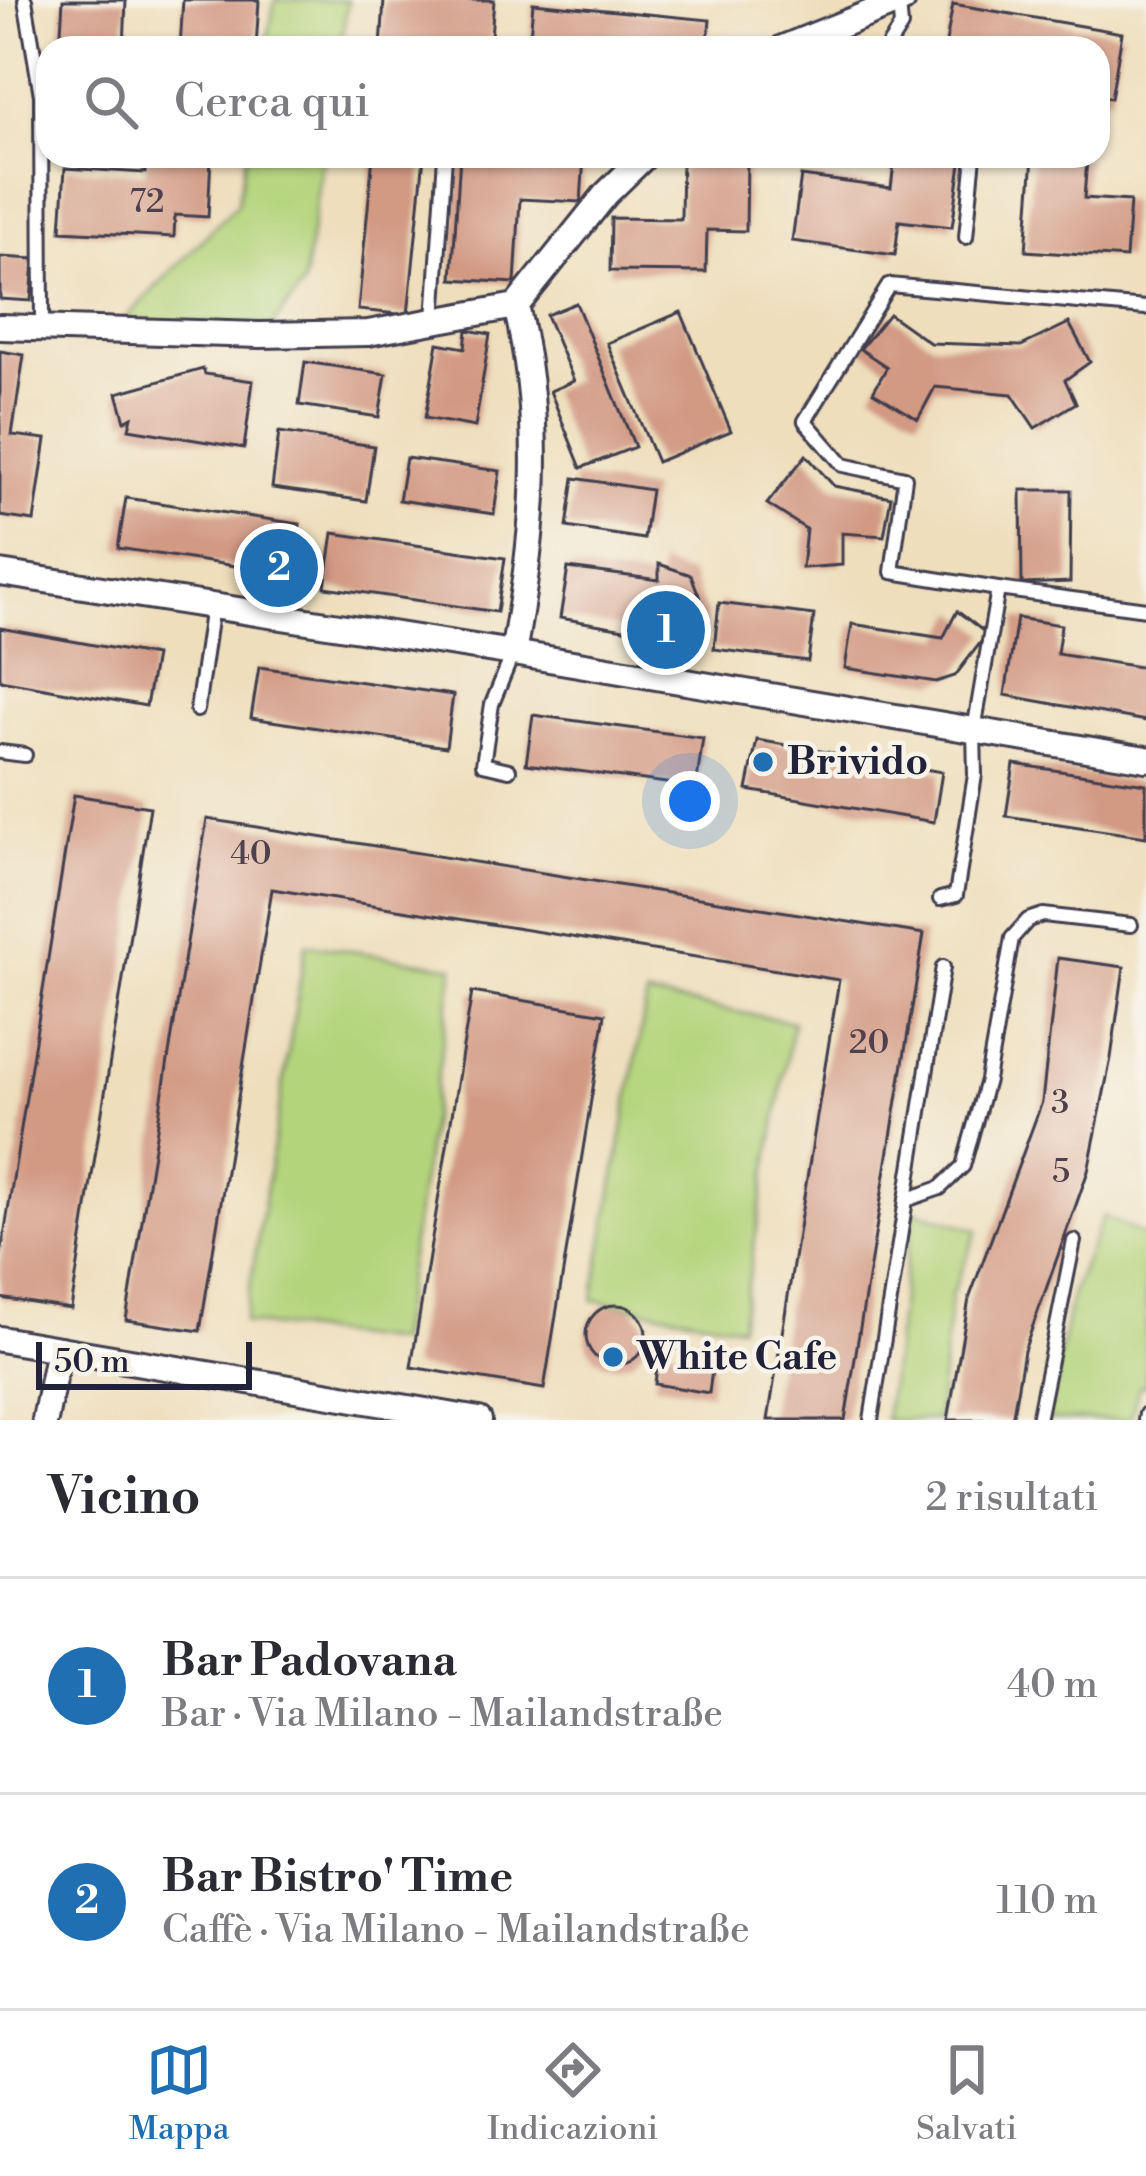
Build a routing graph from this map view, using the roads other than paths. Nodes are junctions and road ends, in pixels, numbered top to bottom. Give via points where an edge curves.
1 (25, 0) edge
2 (901, 1) edge
3 (813, 36) edge
4 (894, 36) edge
5 (36, 65) edge
6 (41, 168) edge
7 (444, 168) edge
8 (633, 168) edge
9 (973, 168) edge
10 (966, 237) dead end
11 (516, 306) junction
12 (1146, 308) edge
13 (434, 321) junction
14 (42, 327) junction
15 (0, 328) edge
16 (0, 573) edge
17 (998, 589) junction
18 (212, 607) junction
19 (1146, 609) edge
20 (514, 653) junction
21 (197, 710) dead end
22 (974, 730) junction
23 (0, 752) edge
24 (25, 755) dead end
25 (1146, 758) edge
26 (509, 770) dead end
27 (940, 898) dead end
28 (1131, 925) dead end
29 (943, 967) dead end
30 (906, 1200) junction
31 (1075, 1240) dead end
32 (0, 1339) edge
33 (58, 1349) junction
34 (45, 1420) edge
35 (479, 1420) edge
36 (871, 1420) edge
37 (1037, 1420) edge

1 - 5 lane
2 - 3 street
2 - 4 lane
6 - 14 lane
7 - 13 lane
8 - 11 street
9 - 10 lane
11 - 13 street
11 - 20 street via 530,364 536,515
12 - 17 lane via 890,285 806,421 843,465 904,478 892,572
13 - 14 street via 368,333 260,335
14 - 15 street
16 - 18 street
17 - 19 lane
17 - 22 lane
18 - 20 street
18 - 21 lane
20 - 22 street
20 - 26 lane via 492,704 483,764
22 - 25 street
22 - 27 lane via 956,895
23 - 24 lane
28 - 30 lane via 1043,915 1012,938 963,1166 940,1188
29 - 30 lane
30 - 36 lane
31 - 37 lane
32 - 33 street
33 - 34 street
33 - 35 street

